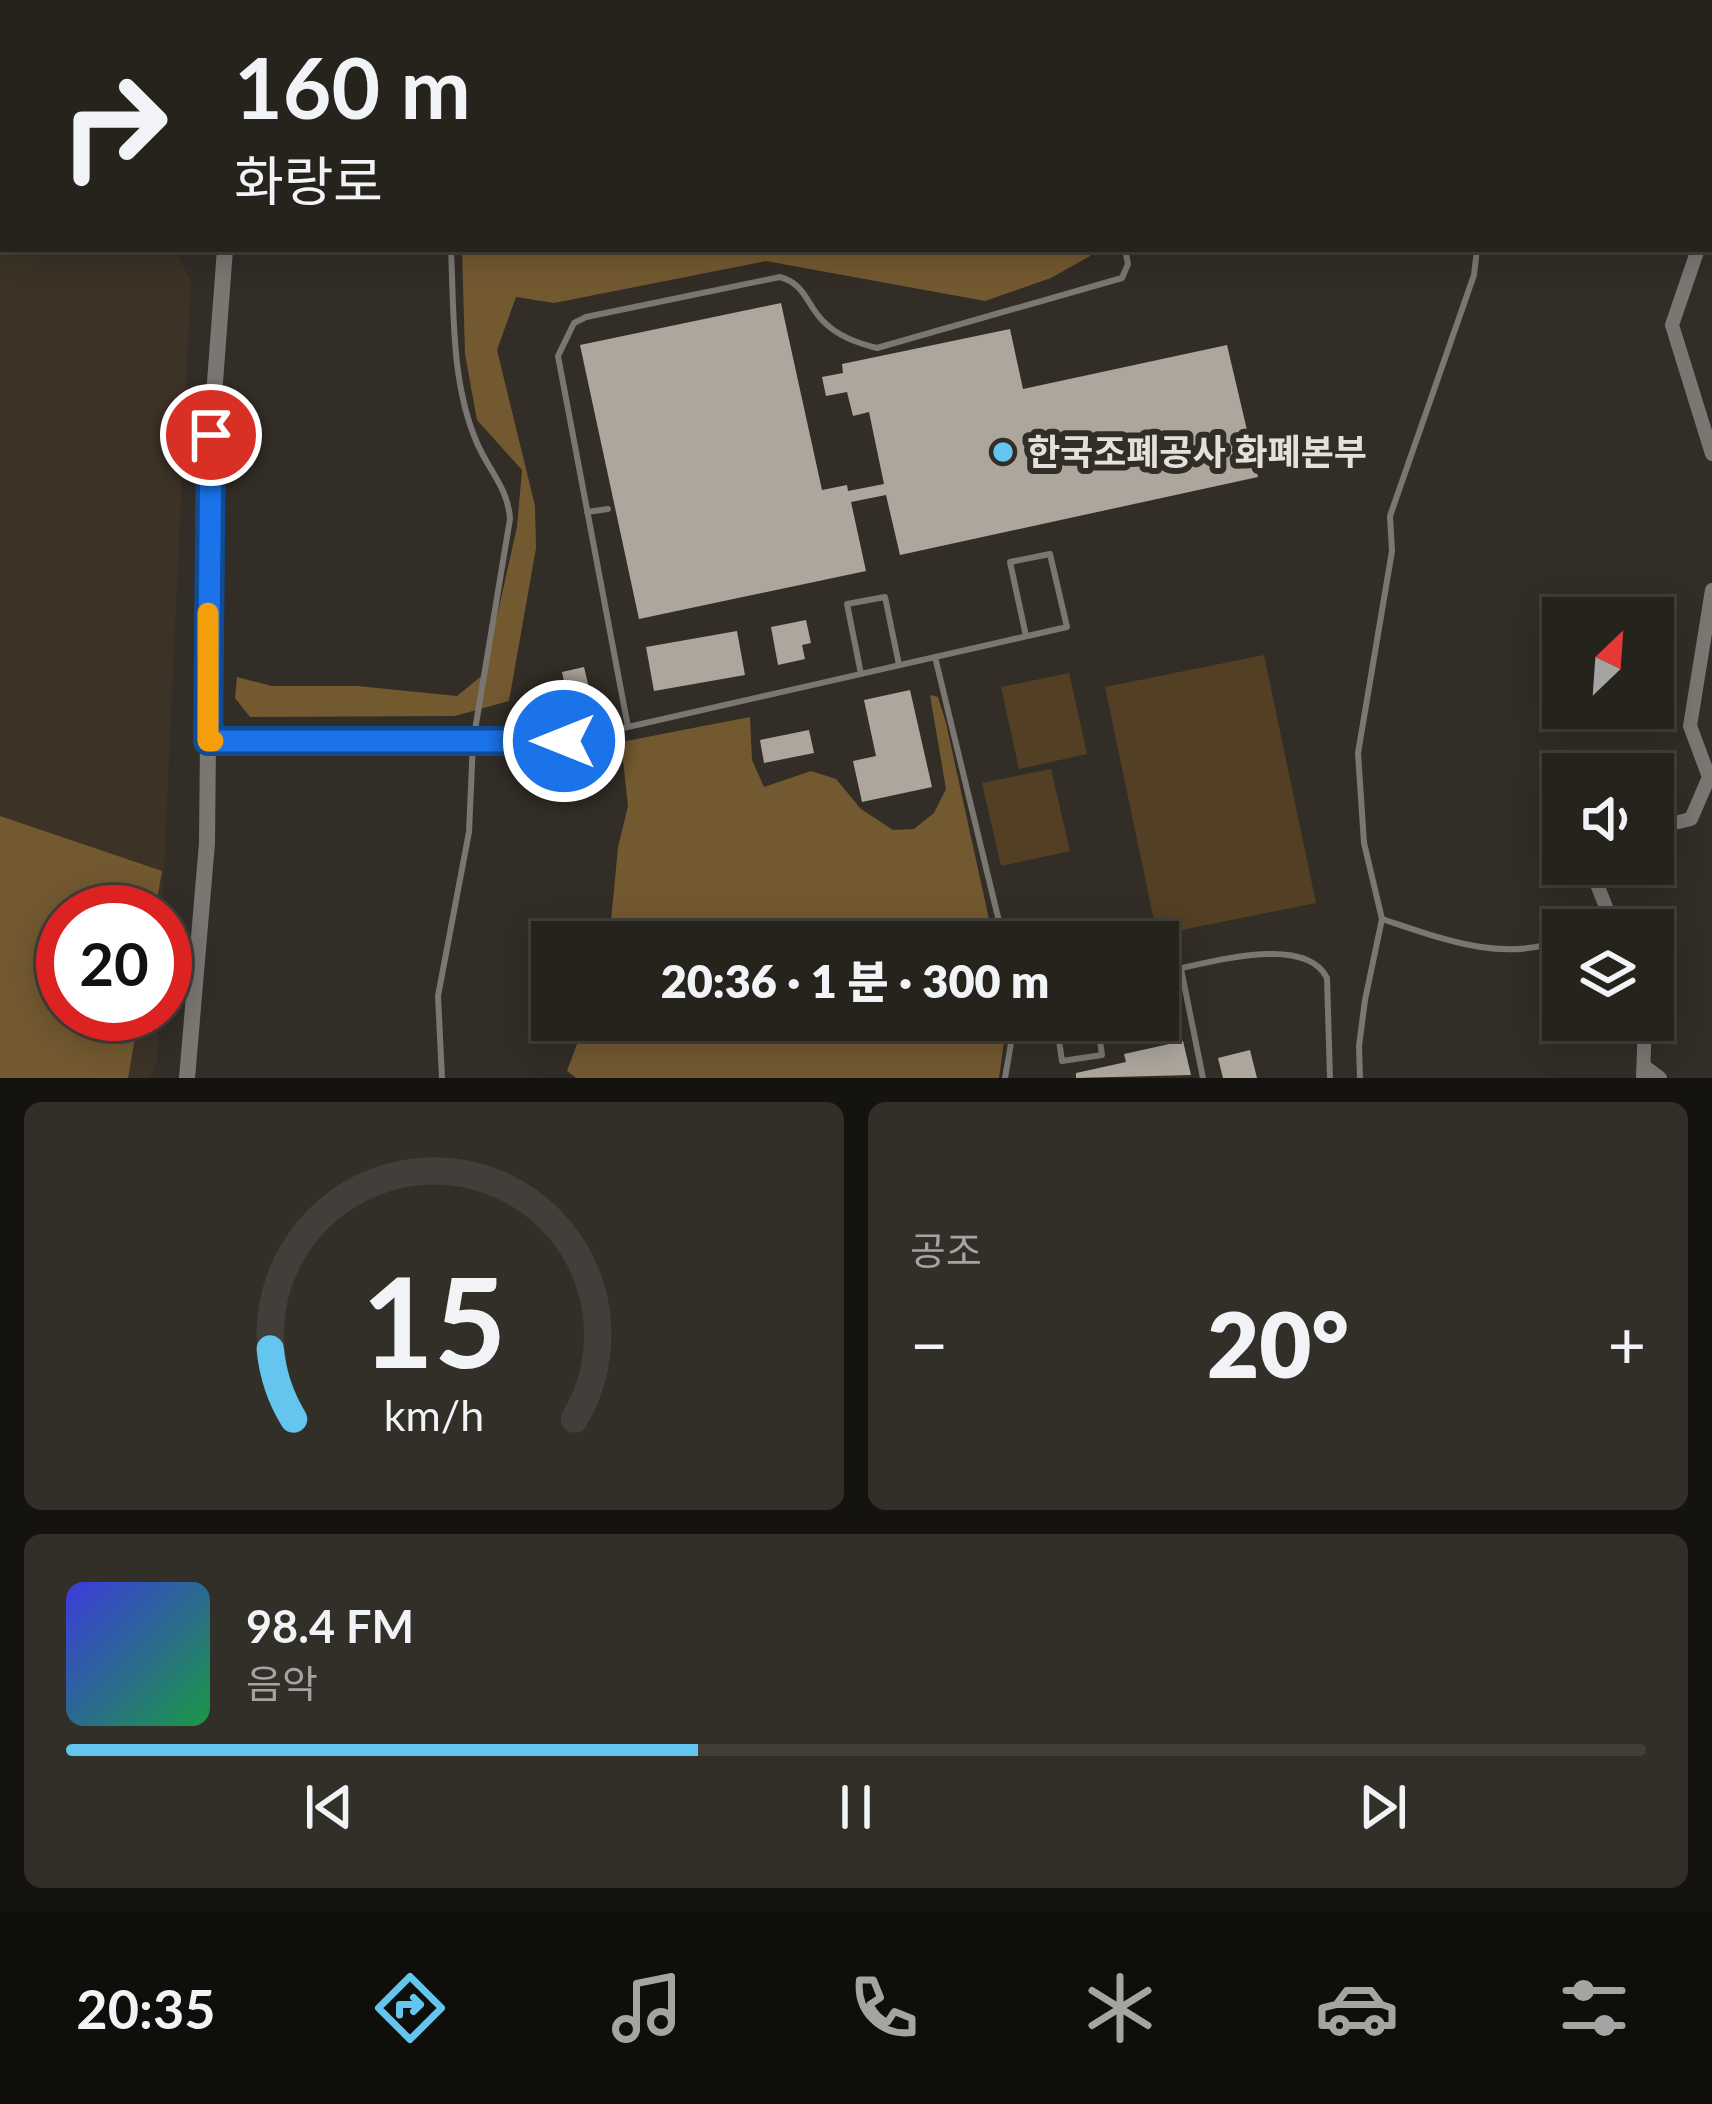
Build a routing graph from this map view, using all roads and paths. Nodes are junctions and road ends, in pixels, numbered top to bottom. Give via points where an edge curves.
1 (225, 252) edge
2 (451, 252) edge
3 (1126, 252) edge
4 (1477, 252) edge
5 (1698, 252) edge
6 (1712, 454) edge
7 (608, 509) dead end
8 (587, 512) junction
9 (1712, 590) edge
10 (1026, 636) junction
11 (935, 657) junction
12 (898, 665) junction
13 (862, 674) junction
14 (628, 727) junction
15 (208, 741) junction
16 (473, 742) junction
17 (1674, 823) edge
18 (1382, 920) junction
19 (999, 921) edge
20 (1542, 943) edge
21 (1181, 969) joint
22 (1011, 1041) edge
23 (1059, 1041) edge
24 (1100, 1041) edge
25 (1644, 1041) edge
26 (1643, 1072) edge
27 (187, 1078) edge
28 (442, 1078) edge
29 (1005, 1078) edge
30 (1203, 1078) edge
31 (1330, 1078) edge
32 (1360, 1078) edge
33 (1660, 1078) edge

1 - 15 street via 211,435
2 - 16 lane via 458,374 476,443 508,497 510,519
3 - 8 lane via 1122,278 877,348 831,329 794,281 780,277 574,322 557,356
4 - 18 lane via 1390,516 1392,550 1358,754 1364,843
5 - 6 street via 1672,325
7 - 8 lane
8 - 14 lane
9 - 17 street via 1690,726 1709,777 1691,819
10 - 10 lane via 1067,627 1050,554 1010,562
10 - 11 lane
11 - 12 lane
11 - 19 lane
12 - 13 lane
12 - 13 lane via 885,597 848,604
13 - 14 lane
14 - 16 lane via 564,741
15 - 16 lane
15 - 27 street
16 - 28 lane via 469,832 438,996
18 - 20 lane via 1506,951
18 - 32 lane
21 - 30 lane
21 - 31 lane via 1268,952 1322,968
22 - 29 lane
23 - 24 lane via 1062,1061 1102,1055
25 - 26 street
26 - 33 street

